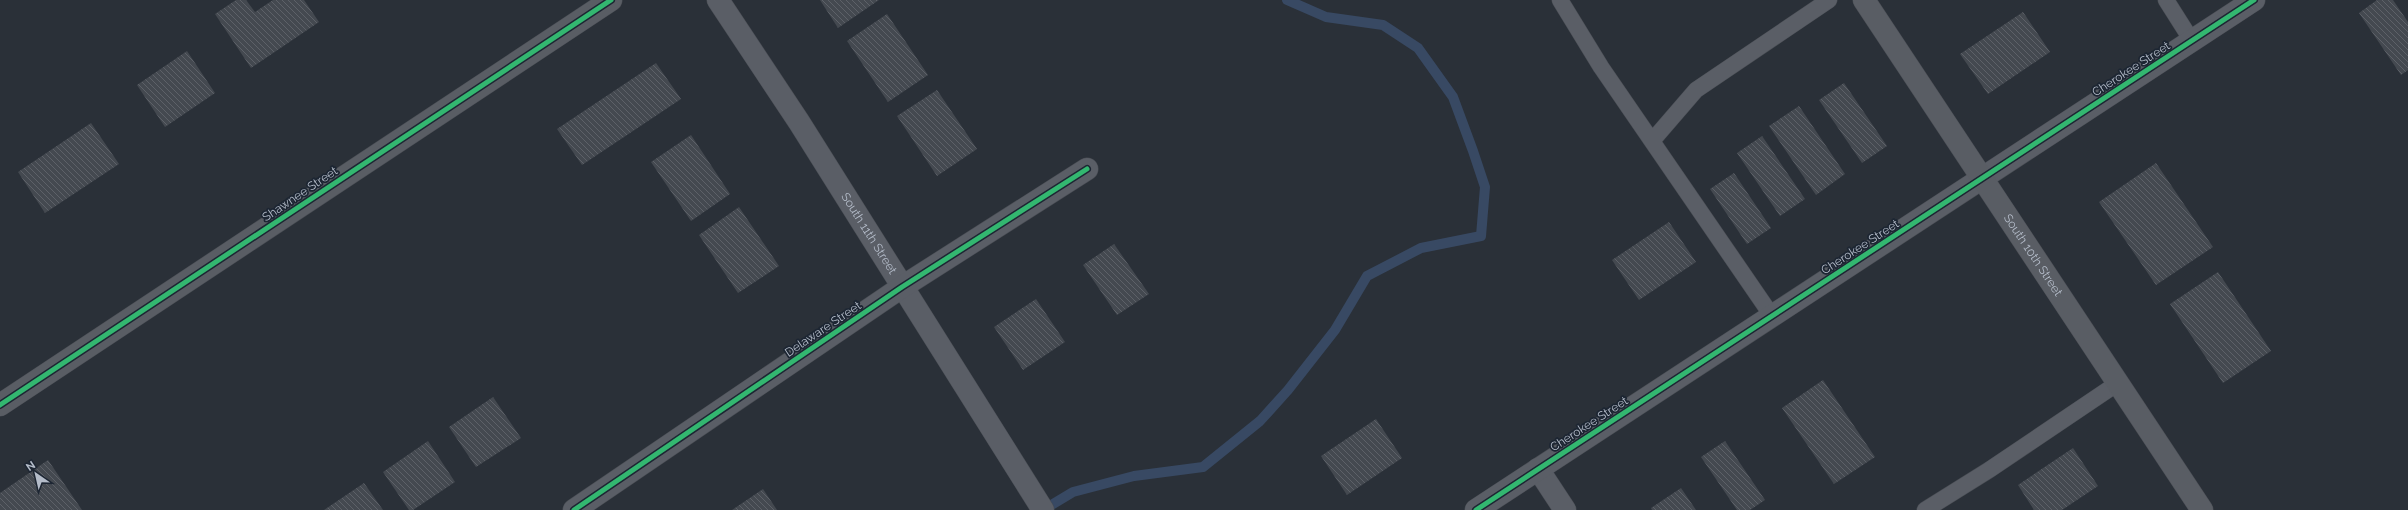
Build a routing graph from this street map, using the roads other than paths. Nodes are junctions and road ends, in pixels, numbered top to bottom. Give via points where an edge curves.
1 (611, 0) edge
2 (718, 0) edge
3 (1560, 0) edge
4 (1830, 0) edge
5 (1864, 0) edge
6 (2166, 0) edge
7 (2254, 0) edge
8 (2192, 41) junction
9 (1652, 141) junction
10 (1087, 169) dead end
11 (1983, 178) junction
12 (902, 287) junction
13 (1772, 316) junction
14 (2118, 383) junction
15 (0, 405) edge
16 (1538, 469) junction
17 (574, 510) edge
18 (1043, 510) edge
19 (1476, 510) edge
20 (1565, 510) edge
21 (1925, 510) edge
22 (2202, 510) edge

1 - 15 street, Shawnee Street
2 - 12 street, South 11th Street via 799,122
3 - 9 lane via 1601,67
4 - 9 lane via 1696,90
5 - 11 street, South 10th Street
6 - 8 lane
7 - 8 street, Cherokee Street
8 - 11 street, Cherokee Street
9 - 13 lane
10 - 12 street, Delaware Street
11 - 13 street, Cherokee Street
11 - 14 street, South 10th Street
12 - 17 street, Delaware Street
12 - 18 street, South 11th Street
13 - 16 street, Cherokee Street
14 - 21 lane via 1990,470
14 - 22 street, South 10th Street
16 - 19 street, Cherokee Street
16 - 20 street

